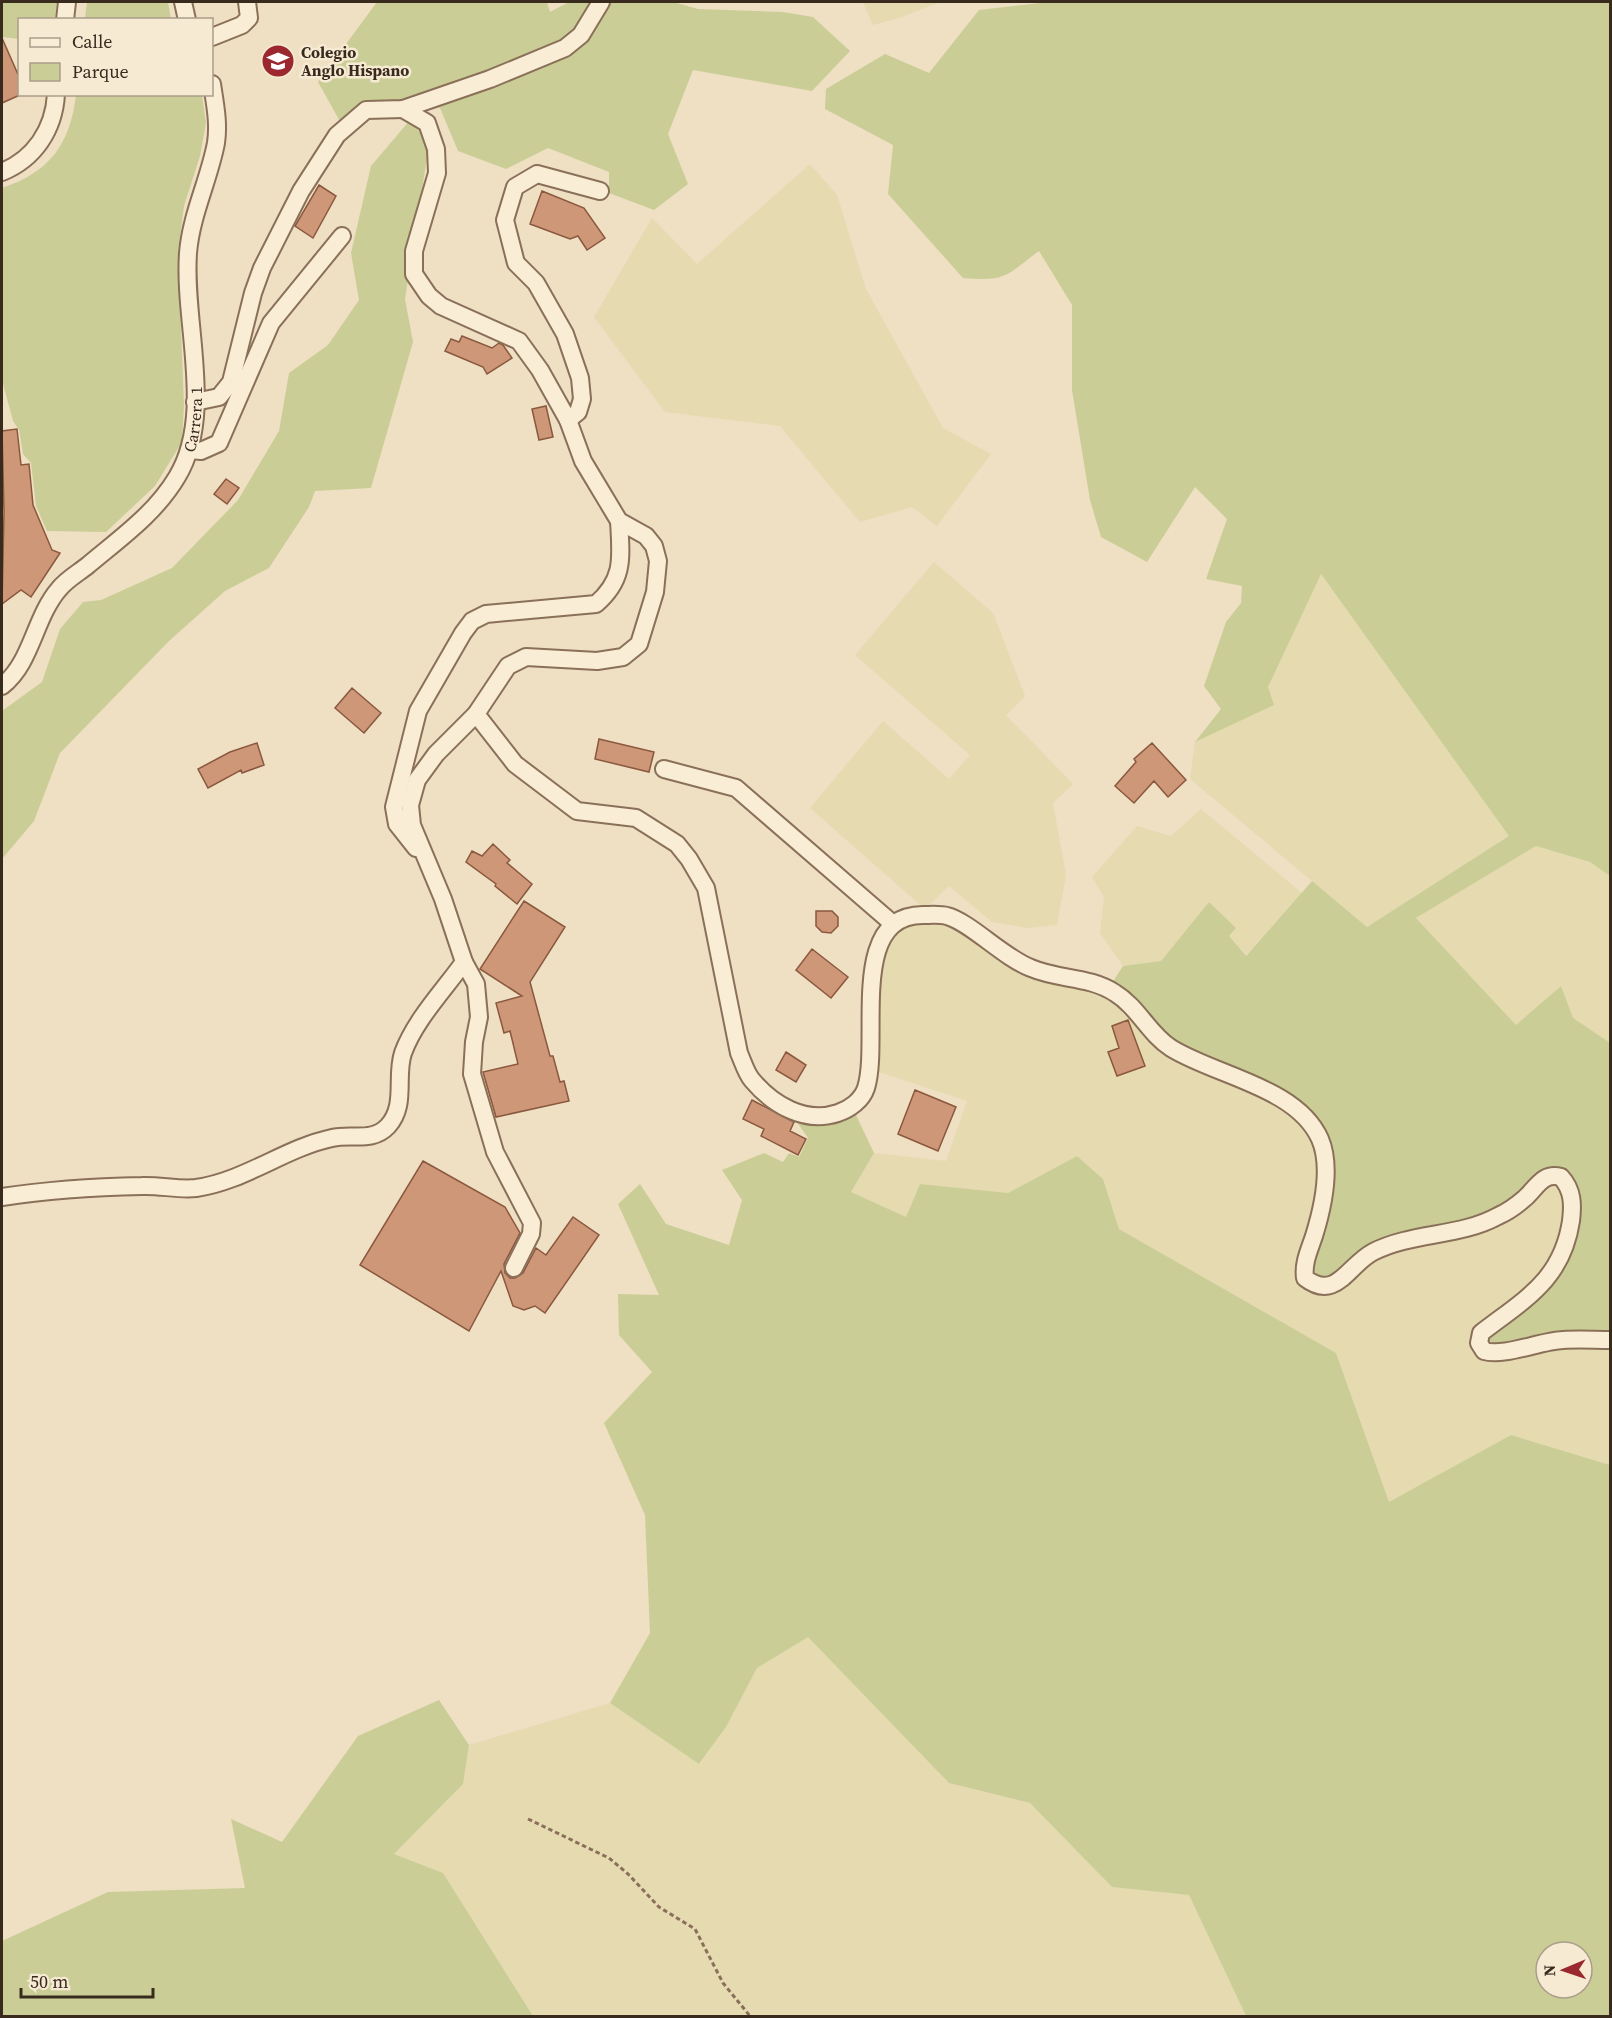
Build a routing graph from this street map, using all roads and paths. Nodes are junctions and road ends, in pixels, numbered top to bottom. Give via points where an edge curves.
1 (67, 2) edge
2 (183, 2) edge
3 (247, 2) edge
4 (601, 2) edge
5 (65, 18) edge
6 (187, 18) edge
7 (213, 37) edge
8 (213, 90) edge
9 (55, 96) edge
10 (416, 116) junction
11 (2, 172) edge
12 (600, 191) dead end
13 (342, 236) dead end
14 (195, 402) junction
15 (568, 420) junction
16 (190, 450) junction
17 (619, 521) junction
18 (2, 686) edge
19 (476, 714) junction
20 (664, 770) dead end
21 (423, 855) junction
22 (892, 923) junction
23 (464, 962) junction
24 (2, 1197) edge
25 (514, 1268) dead end
26 (1611, 1340) edge
27 (528, 1819) dead end
28 (750, 2016) edge

1 - 5 street
2 - 6 street
3 - 7 street via 249,18 242,25
4 - 10 street via 581,35 565,48 489,79
8 - 14 street, Carrera 1 via 216,143 197,204 188,254
9 - 11 street via 46,133 32,154
10 - 14 street via 366,110 337,135 301,191 262,268 231,382 219,397
10 - 15 street via 436,149 437,173 414,251 414,274 441,306 519,341
12 - 15 street via 537,174 515,187 505,220 516,263 536,283 565,334 580,378 582,399 578,412
13 - 16 street via 271,323 219,443 210,449
14 - 16 street, Carrera 1
15 - 17 street via 583,461
16 - 18 street, Carrera 1 via 176,479 151,512 59,589 17,671
17 - 19 street via 646,536 658,561 655,592 639,644 623,657 597,661 526,657 508,666
17 - 21 street via 621,560 617,578 596,604 486,614 472,621 463,633 418,711 394,807 400,830
19 - 21 street via 436,754 417,780 410,805 412,825
19 - 22 street via 515,764 578,810 636,818 677,844 706,888 739,1053 750,1079 798,1115 827,1116 850,1108 866,1090 872,1063 872,965
20 - 22 street via 736,788
21 - 23 street
22 - 26 street via 908,915 948,916 1029,968 1088,979 1117,993 1171,1048 1283,1099 1311,1124 1326,1155 1315,1233 1303,1266 1305,1278 1316,1286 1329,1286 1341,1280 1357,1262 1375,1251 1413,1238 1482,1224 1524,1198 1545,1178 1561,1177 1571,1194 1572,1211 1568,1240 1556,1268 1541,1287 1481,1333 1479,1343 1484,1352 1494,1355 1538,1343
23 - 24 street via 412,1033 399,1069 397,1112 388,1126 374,1136 333,1137 226,1181 194,1188 102,1186
23 - 25 street via 476,984 479,1017 472,1074 495,1152 531,1223 531,1234
27 - 28 path via 609,1858 659,1907 695,1929 723,1983

